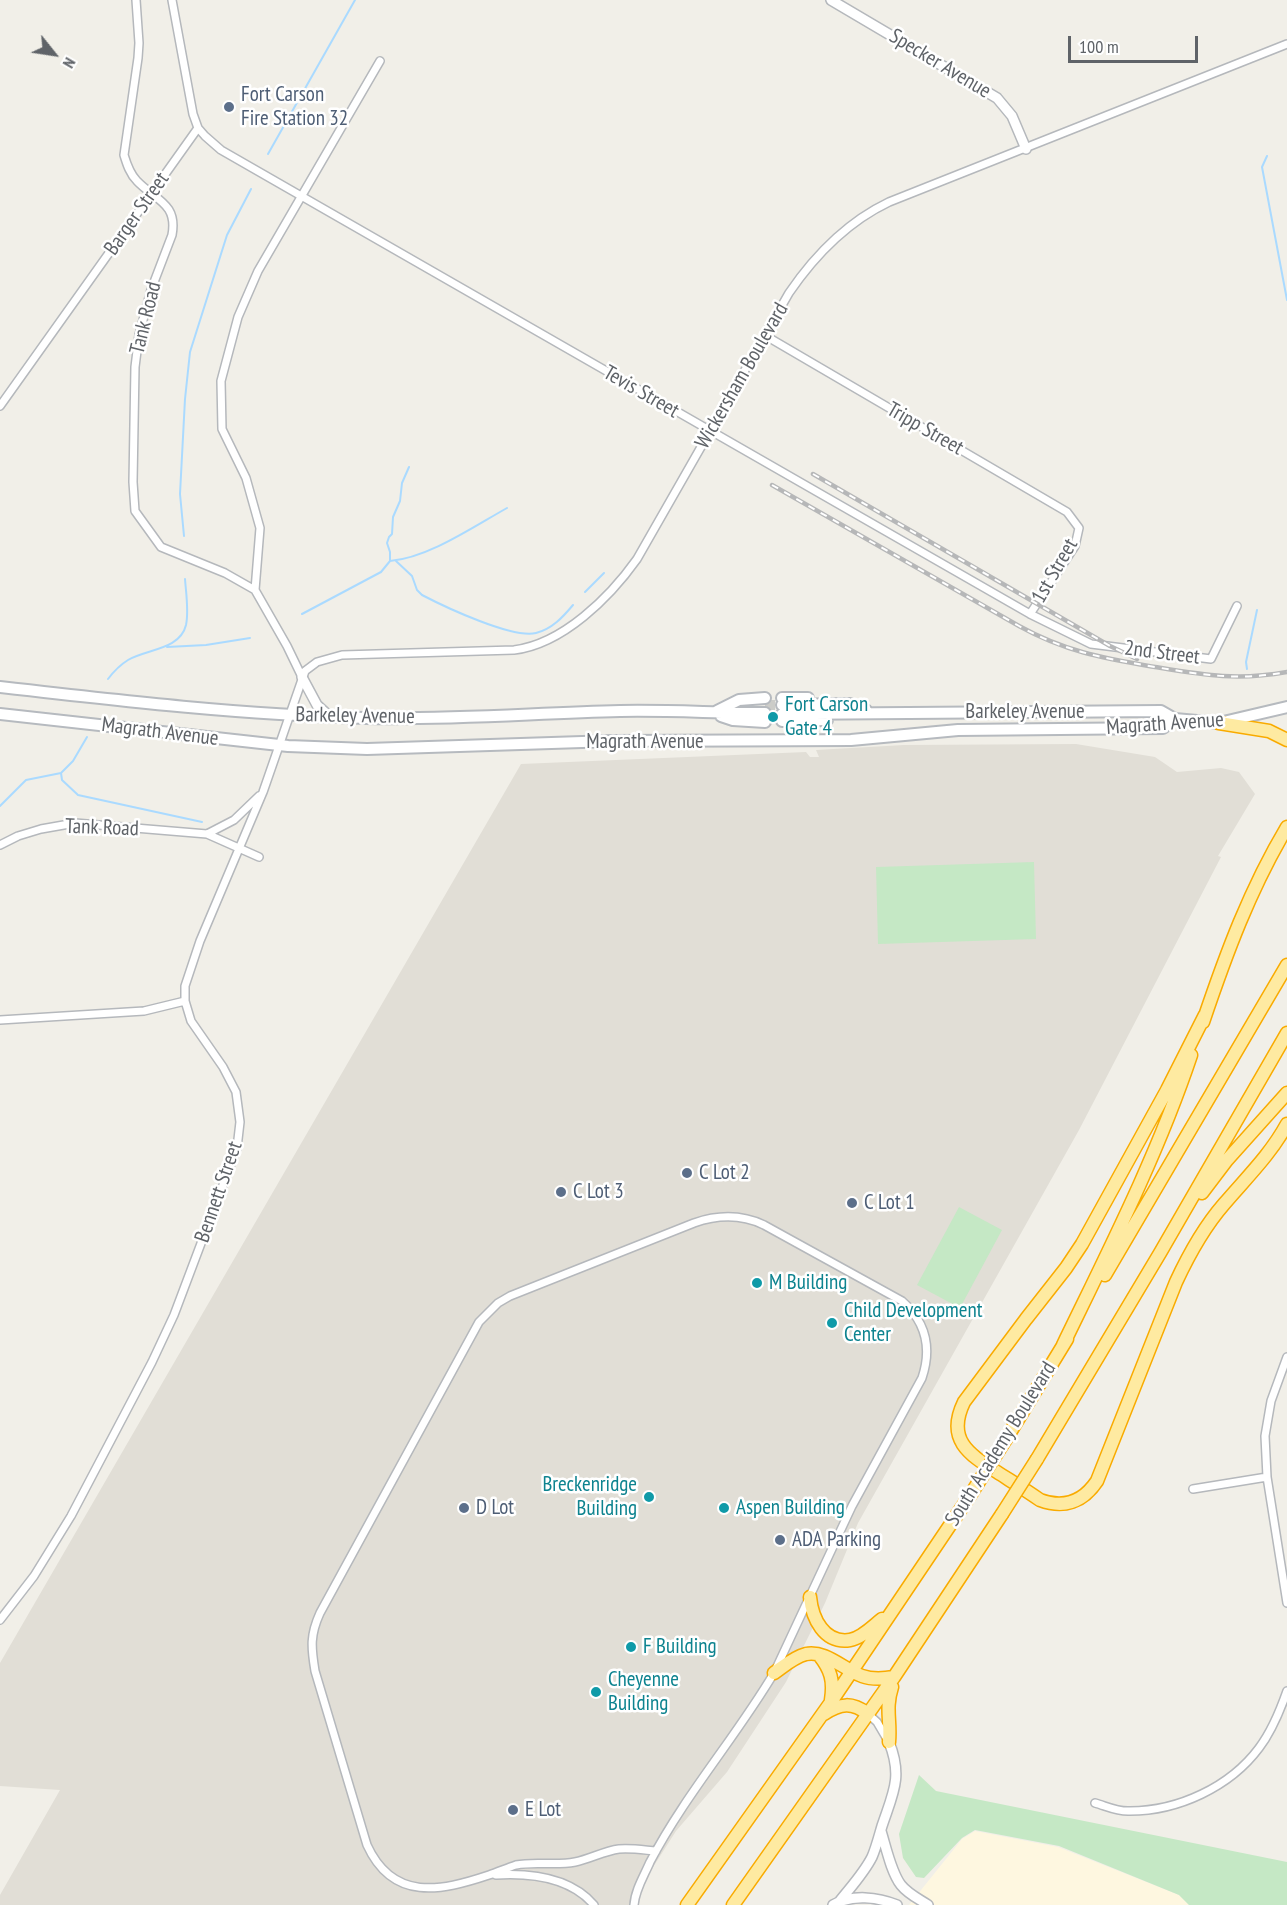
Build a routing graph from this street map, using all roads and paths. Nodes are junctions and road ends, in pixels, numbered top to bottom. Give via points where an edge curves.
1 (136, 0) edge
2 (172, 0) edge
3 (831, 0) edge
4 (1287, 44) edge
5 (380, 61) dead end
6 (198, 128) junction
7 (1026, 149) junction
8 (152, 194) junction
9 (301, 195) junction
10 (766, 336) junction
11 (0, 406) edge
12 (710, 432) junction
13 (1079, 528) joint
14 (255, 590) junction
15 (1237, 606) dead end
16 (1030, 614) junction
17 (1091, 644) joint
18 (302, 677) junction
19 (0, 687) edge
20 (1287, 707) edge
21 (712, 713) junction
22 (872, 713) junction
23 (0, 714) edge
24 (289, 716) junction
25 (330, 717) junction
26 (1175, 719) junction
27 (1219, 723) junction
28 (1287, 740) edge
29 (280, 745) junction
30 (262, 792) junction
31 (1287, 827) edge
32 (207, 834) junction
33 (0, 845) edge
34 (239, 848) junction
35 (259, 857) dead end
36 (1287, 965) edge
37 (185, 1001) junction
38 (1205, 1014) junction
39 (0, 1020) edge
40 (1287, 1033) edge
41 (1287, 1093) edge
42 (1287, 1124) edge
43 (1160, 1253) junction
44 (1063, 1345) junction
45 (1287, 1357) edge
46 (1267, 1477) junction
47 (1193, 1489) dead end
48 (1283, 1550) edge
49 (810, 1597) junction
50 (1287, 1603) edge
51 (892, 1611) junction
52 (0, 1620) edge
53 (818, 1654) junction
54 (851, 1672) junction
55 (774, 1673) junction
56 (894, 1677) junction
57 (1287, 1691) edge
58 (831, 1702) junction
59 (868, 1714) junction
60 (820, 1716) junction
61 (889, 1742) junction
62 (1095, 1803) dead end
63 (880, 1831) junction
64 (656, 1851) junction
65 (487, 1875) junction
66 (836, 1903) edge
67 (594, 1905) edge
68 (634, 1905) edge
69 (687, 1905) edge
70 (733, 1905) edge
71 (897, 1905) edge
72 (928, 1905) edge

1 - 8 street, Tank Road via 139,51 124,155 132,175
2 - 6 street
3 - 7 street, Specker Avenue via 998,98 1012,116
4 - 7 street, Wickersham Boulevard
5 - 9 street
6 - 8 street, Barger Street
6 - 9 street, Tevis Street via 222,150
7 - 10 street, Wickersham Boulevard via 889,202 846,228 799,279
8 - 11 street, Barger Street
8 - 14 street, Tank Road via 170,210 174,225 139,335 135,367 135,511 161,547
9 - 12 street, Tevis Street
9 - 14 street via 258,271 238,317 221,381 222,429 246,478 260,528
10 - 12 street, Wickersham Boulevard
10 - 13 street, Tripp Street via 1067,512
12 - 16 street, Tevis Street
12 - 18 street, Wickersham Boulevard via 628,572 611,592 556,637 514,650 342,655 312,664
13 - 16 street, 1st Street via 1074,546
14 - 18 street
15 - 17 street, 2nd Street via 1211,659
16 - 17 street, Tevis Street
18 - 24 street
18 - 25 street via 317,705
19 - 24 main road, Barkeley Avenue
20 - 27 main road, Magrath Avenue
21 - 21 main road, Barkeley Avenue via 739,700 765,710 733,720
21 - 25 main road, Barkeley Avenue
22 - 22 main road, Barkeley Avenue via 830,698 782,709
22 - 26 main road, Barkeley Avenue via 1161,711
23 - 29 main road, Magrath Avenue
24 - 25 main road, Barkeley Avenue
24 - 29 street
26 - 27 main road, Magrath Avenue
26 - 29 main road, Magrath Avenue via 1163,728 958,730 851,740 613,741 367,749
27 - 28 highway via 1269,731
29 - 30 street
30 - 32 street via 234,820
30 - 34 street
31 - 38 highway via 1251,893
32 - 33 street, Tank Road via 75,823 41,829
32 - 34 street, Tank Road
34 - 35 street, Tank Road
34 - 37 street via 193,961
36 - 44 highway, South Academy Boulevard
37 - 39 street via 144,1011
37 - 52 street, Bennett Street via 191,1021 224,1067 236,1092 240,1122 237,1148 178,1305 152,1362 71,1516 34,1576
38 - 42 highway via 1082,1244 964,1402 958,1433 973,1457 1050,1504 1070,1504 1092,1489 1186,1260 1211,1220 1260,1165
38 - 44 highway via 1173,1109
40 - 43 highway, South Academy Boulevard
41 - 43 highway via 1227,1160
43 - 56 highway, South Academy Boulevard, bridge via 1037,1459
44 - 51 highway, South Academy Boulevard, bridge via 971,1494
45 - 46 street via 1271,1401 1264,1436
46 - 47 street
46 - 48 street
48 - 50 street
49 - 51 highway via 817,1623 841,1640 862,1635
49 - 55 street
49 - 65 street via 852,1506 922,1378 927,1343 912,1309 890,1293 764,1225 746,1218 722,1216 694,1223 510,1296 488,1312 453,1367 320,1613 311,1647 368,1845 380,1868 400,1882 422,1888 441,1888
51 - 54 highway, South Academy Boulevard
53 - 54 highway
53 - 55 highway via 796,1658
53 - 58 highway via 831,1676
54 - 56 highway via 873,1679
54 - 58 highway, South Academy Boulevard
55 - 64 street
56 - 59 highway, South Academy Boulevard
56 - 61 highway via 887,1703
57 - 62 street via 1278,1716 1258,1749 1232,1776 1203,1794 1170,1806 1129,1812
58 - 60 highway, South Academy Boulevard
59 - 60 highway via 859,1707 843,1705
59 - 61 street
59 - 70 highway, South Academy Boulevard
60 - 69 highway, South Academy Boulevard
61 - 63 street via 896,1778
63 - 66 street via 872,1857
63 - 72 street via 901,1885
64 - 65 street via 617,1849 575,1862 515,1865
64 - 68 street
65 - 67 street via 544,1877 576,1890
66 - 71 street via 872,1898

